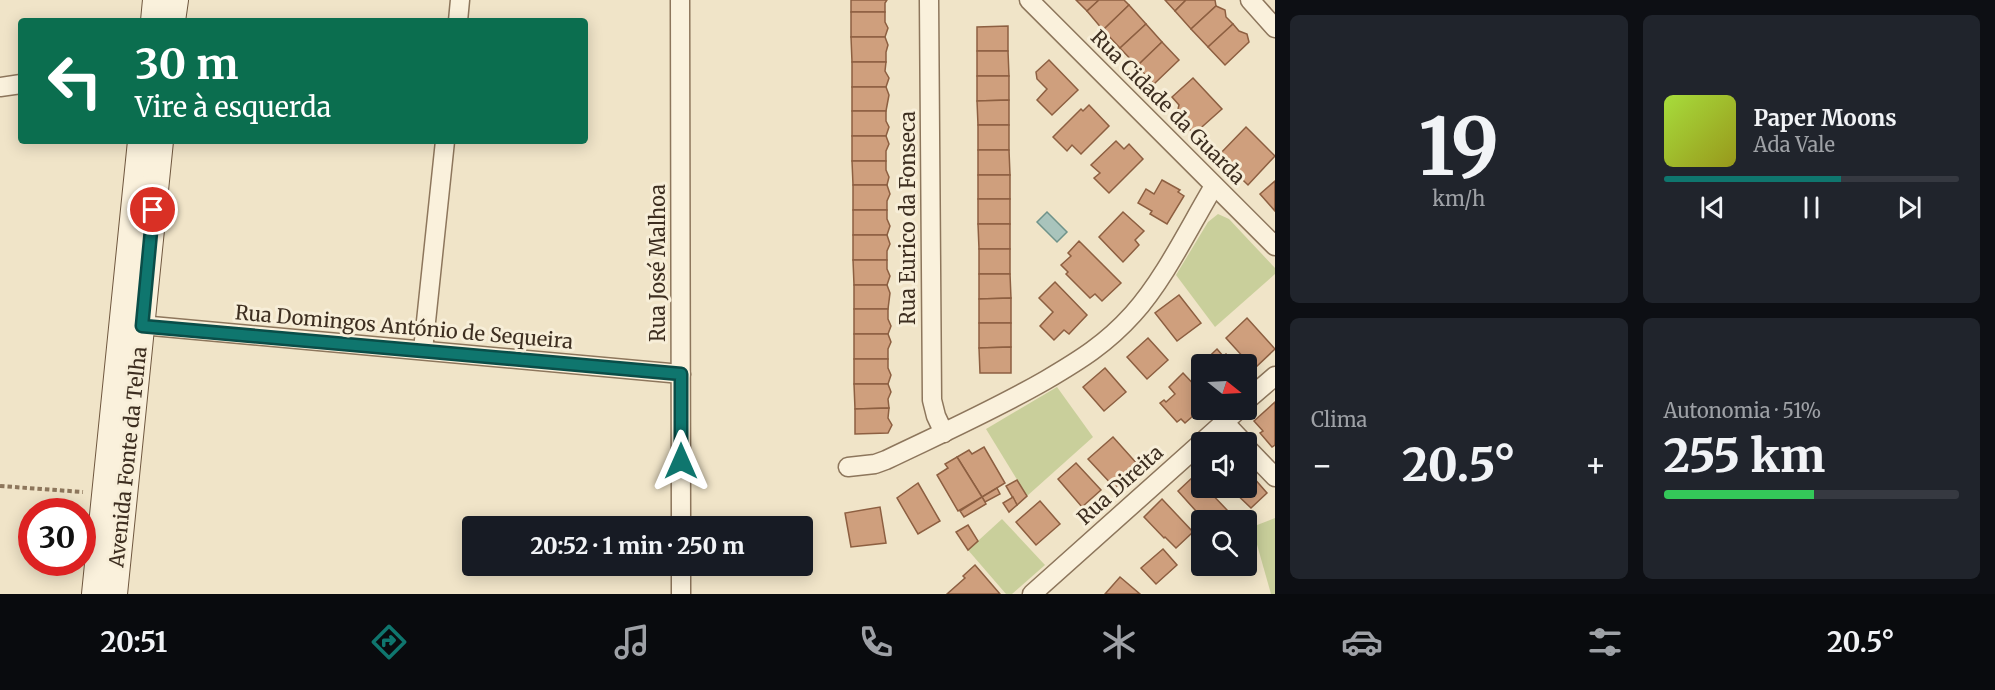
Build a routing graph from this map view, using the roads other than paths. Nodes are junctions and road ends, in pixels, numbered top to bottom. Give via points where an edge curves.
1 (156, 0) edge
2 (175, 0) edge
3 (460, 0) edge
4 (680, 0) edge
5 (929, 0) edge
6 (1029, 0) edge
7 (1250, 0) edge
8 (154, 18) edge
9 (172, 18) edge
10 (458, 18) edge
11 (1275, 27) edge
12 (18, 84) edge
13 (0, 87) edge
14 (141, 144) edge
15 (160, 144) edge
16 (445, 144) edge
17 (1214, 186) junction
18 (1275, 246) edge
19 (132, 324) junction
20 (423, 350) junction
21 (681, 374) junction
22 (1275, 376) edge
23 (1257, 392) edge
24 (1226, 420) edge
25 (1224, 422) junction
26 (1234, 432) edge
27 (944, 433) junction
28 (1257, 458) edge
29 (848, 467) dead end
30 (1275, 477) edge
31 (681, 516) edge
32 (681, 576) edge
33 (95, 594) edge
34 (114, 594) edge
35 (681, 594) edge
36 (1032, 594) edge

1 - 8 main road
2 - 9 main road
3 - 10 street
4 - 21 street, Rua José Malhoa
5 - 27 street, Rua Eurico da Fonseca via 932,400
6 - 17 street, Rua Cidade da Guarda
7 - 11 street
12 - 13 street
14 - 19 main road, Avenida Fonte da Telha
15 - 19 main road, Avenida Fonte da Telha
16 - 20 street
17 - 18 street, Rua Cidade da Guarda
17 - 27 street via 1146,297 1117,331 1098,348 1060,371
19 - 20 street, Rua Domingos António de Sequeira
19 - 33 main road, Avenida Fonte da Telha
19 - 34 main road, Avenida Fonte da Telha
20 - 21 street, Rua Domingos António de Sequeira
21 - 31 street, Rua José Malhoa
22 - 23 street
24 - 25 street, Rua Direita
25 - 26 street
25 - 36 street, Rua Direita
27 - 29 street via 874,464
28 - 30 street
32 - 35 street

